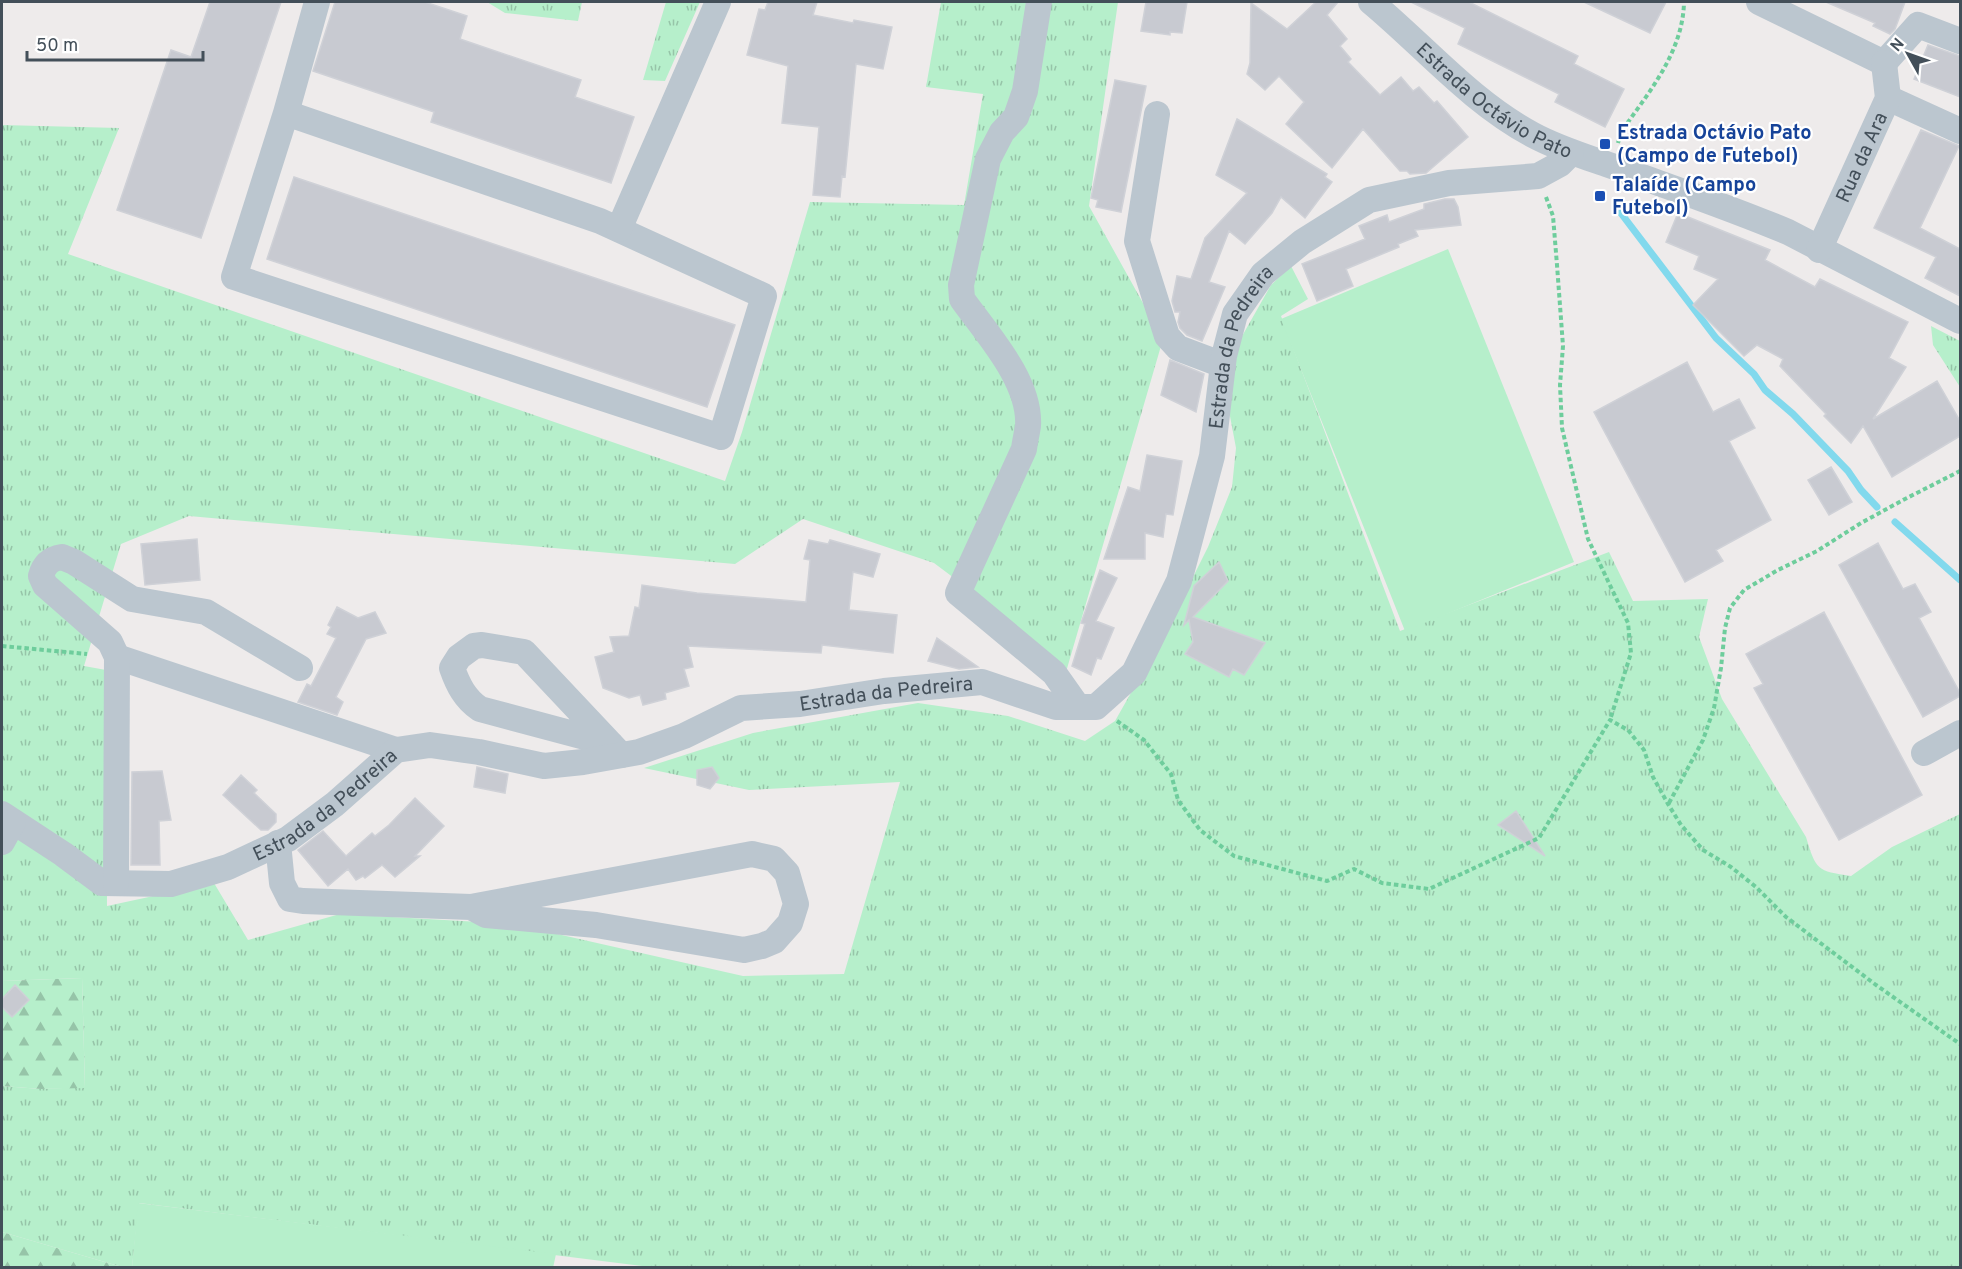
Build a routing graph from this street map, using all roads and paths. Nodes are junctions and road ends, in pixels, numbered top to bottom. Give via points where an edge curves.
1 (317, 2) edge
2 (718, 2) edge
3 (1039, 2) edge
4 (1371, 2) edge
5 (1684, 2) edge
6 (1759, 2) edge
7 (1960, 41) edge
8 (1884, 63) junction
9 (1888, 98) junction
10 (286, 113) junction
11 (1157, 114) dead end
12 (1960, 131) edge
13 (1571, 153) junction
14 (1610, 166) junction
15 (1538, 176) junction
16 (619, 229) junction
17 (1819, 250) junction
18 (1960, 321) edge
19 (1223, 364) junction
20 (1960, 471) edge
21 (2, 646) edge
22 (117, 657) junction
23 (300, 668) dead end
24 (1087, 707) junction
25 (1610, 720) junction
26 (1960, 733) edge
27 (616, 749) junction
28 (396, 750) junction
29 (1924, 753) dead end
30 (1668, 804) junction
31 (5, 826) edge
32 (278, 843) junction
33 (116, 883) junction
34 (471, 907) junction
35 (1960, 1044) edge

1 - 10 street
2 - 16 street
3 - 24 street via 1025,91 1016,117 1002,132 988,159 961,285 962,299 1011,367 1024,396 1028,424 1024,449 958,593
4 - 13 street, Estrada Octávio Pato via 1507,120
5 - 14 path via 1680,33 1671,58 1622,132
6 - 8 street
7 - 8 street via 1917,25
8 - 9 street, Rua da Ara
9 - 12 street
9 - 17 street, Rua da Ara
10 - 16 street
10 - 16 street via 234,276 721,437 764,296
11 - 19 street via 1137,241 1167,336 1178,348
13 - 14 street, Estrada Octávio Pato
13 - 15 street, Estrada da Pedreira
14 - 17 street, Estrada Octávio Pato via 1720,204 1788,232
15 - 19 street, Estrada da Pedreira via 1449,183 1369,200 1302,242 1263,274 1235,314
15 - 25 path via 1553,216 1563,346 1562,428 1588,539 1628,623 1631,653
17 - 18 street, Estrada Octávio Pato
19 - 24 street, Estrada da Pedreira via 1212,456 1179,581 1134,673
20 - 30 path via 1744,590 1730,608 1714,708 1703,740
21 - 22 path
22 - 23 street via 110,642 45,585 40,576 47,562 62,556 132,599 206,612
22 - 28 street
22 - 33 street
24 - 25 path via 1144,740 1171,774 1178,800 1200,830 1234,856 1327,881 1354,869 1382,883 1429,889 1539,838
24 - 27 street, Estrada da Pedreira via 1056,707 982,682 741,708 684,736 639,752
25 - 30 path via 1628,730 1644,750
26 - 29 street
27 - 27 street via 524,651 474,646 452,668 468,701 480,709
27 - 28 street, Estrada da Pedreira via 583,762 544,766 430,745
28 - 32 street, Estrada da Pedreira via 336,804
30 - 35 path via 1703,850 1731,867 1786,917 1876,985
31 - 33 street, Estrada da Pedreira via 63,854 102,883
32 - 33 street, Estrada da Pedreira via 228,867 171,884
32 - 34 street via 282,883 290,898
34 - 34 street via 752,854 774,860 786,873 796,904 790,923 774,941 744,950 596,925 486,915

